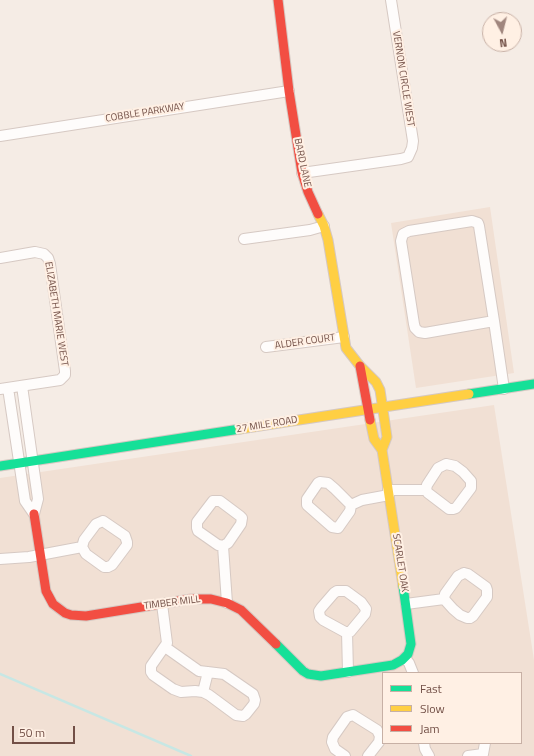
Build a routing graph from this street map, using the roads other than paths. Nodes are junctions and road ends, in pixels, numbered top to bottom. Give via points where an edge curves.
1 (278, 0) edge
2 (392, 0) edge
3 (289, 91) junction
4 (0, 136) edge
5 (302, 173) junction
6 (324, 226) junction
7 (244, 239) dead end
8 (0, 258) edge
9 (494, 321) junction
10 (344, 337) junction
11 (266, 347) dead end
12 (360, 366) junction
13 (534, 384) edge
14 (22, 386) junction
15 (4, 388) edge
16 (504, 389) junction
17 (383, 408) junction
18 (368, 410) junction
19 (382, 450) junction
20 (32, 461) junction
21 (19, 463) junction
22 (0, 466) edge
23 (426, 490) junction
24 (389, 493) junction
25 (350, 505) junction
26 (34, 514) junction
27 (224, 546) junction
28 (82, 547) junction
29 (40, 555) junction
30 (0, 560) edge
31 (444, 599) junction
32 (227, 603) junction
33 (162, 604) junction
34 (406, 604) junction
35 (348, 632) junction
36 (165, 647) junction
37 (405, 658) junction
38 (208, 672) junction
39 (348, 672) junction
40 (413, 672) edge
41 (203, 692) junction
42 (381, 735) edge
43 (424, 744) edge
44 (485, 744) edge
45 (483, 755) edge
46 (345, 756) edge
47 (368, 756) edge
48 (429, 756) edge
49 (468, 756) edge

1 - 3 street, BARD LANE
2 - 5 street, VERNON CIRCLE WEST via 413,141 408,157
3 - 4 street, COBBLE PARKWAY
3 - 5 street, BARD LANE
5 - 6 street, BARD LANE
6 - 7 street
6 - 10 street, BARD LANE
8 - 14 street, ELIZABETH MARIE WEST via 35,252 44,254 50,264 65,375 60,380
9 - 9 street via 478,223 472,221 403,234 401,241 415,328 425,333
9 - 16 street
10 - 11 street, ALDER COURT
10 - 12 street, BARD LANE via 346,348
12 - 17 street, BARD LANE via 376,382
12 - 18 street, BARD LANE
13 - 16 street, 27 MILE ROAD
14 - 15 street
14 - 20 street, TIMBER MILL
15 - 21 street, TIMBER MILL
16 - 17 street, 27 MILE ROAD
17 - 18 street, 27 MILE ROAD
17 - 19 street, SCARLET OAK via 386,437
18 - 19 street, SCARLET OAK via 374,439
18 - 20 street, 27 MILE ROAD
19 - 24 street, SCARLET OAK
20 - 21 street, 27 MILE ROAD
20 - 26 street, TIMBER MILL via 38,499
21 - 22 street, 27 MILE ROAD
21 - 26 street, TIMBER MILL via 25,501
23 - 23 street via 453,510 471,488 471,481 459,469 446,464 438,468
23 - 24 street
24 - 25 street
24 - 34 street, SCARLET OAK
25 - 25 street via 335,489 324,482 318,483 307,502 309,508 335,528 340,526 350,511
26 - 29 street, TIMBER MILL
27 - 27 street via 242,524 242,518 220,501 213,501 197,522 197,528 218,545
27 - 32 street
28 - 28 street via 86,554 104,567 108,567 127,542 125,536 103,521 96,524
28 - 29 street
29 - 30 street
29 - 33 street, TIMBER MILL via 49,598 65,613 86,616
31 - 31 street via 460,574 468,574 487,590 487,598 470,618 460,615
31 - 34 street
32 - 33 street, TIMBER MILL via 201,598
32 - 39 street, TIMBER MILL via 247,615 303,671 314,676
33 - 36 street via 167,639
34 - 37 street, SCARLET OAK via 411,644
35 - 35 street via 357,625 366,609 346,591 337,591 321,608 319,614 323,620
35 - 39 street
36 - 38 street via 195,669
36 - 41 street via 151,666 152,675 177,691
37 - 39 street, TIMBER MILL via 392,665
37 - 40 street
38 - 41 street
38 - 41 street via 218,672 229,677 253,694 254,704 246,714 239,716
42 - 46 street via 356,716 350,715 332,742 335,749
42 - 47 street
43 - 48 street
44 - 45 street
45 - 49 street

